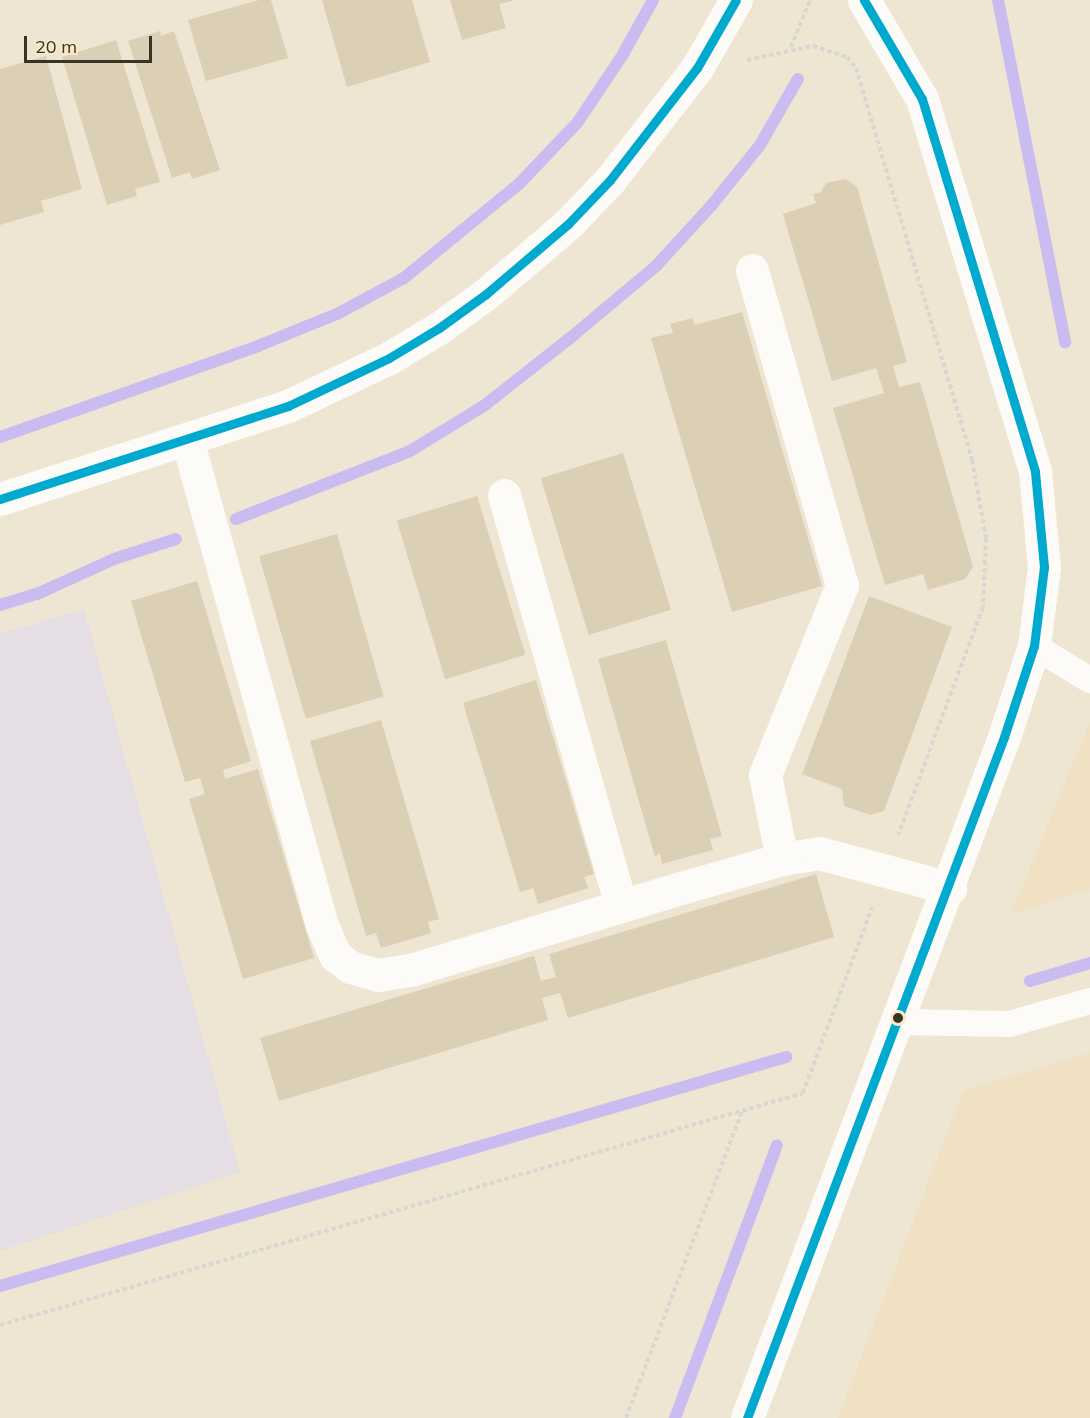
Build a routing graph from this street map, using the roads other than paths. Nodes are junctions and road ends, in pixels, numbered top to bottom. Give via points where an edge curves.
1 (736, 0) edge
2 (864, 0) edge
3 (752, 270) dead end
4 (187, 439) junction
5 (504, 495) dead end
6 (0, 499) edge
7 (1034, 646) junction
8 (1090, 680) edge
9 (782, 859) junction
10 (950, 888) junction
11 (621, 906) junction
12 (1090, 1001) edge
13 (899, 1022) junction
14 (747, 1418) edge

1 - 4 street via 697,68 610,180 569,223 486,294 389,358 288,406
2 - 7 street via 922,99 1035,471 1044,567
3 - 9 street via 842,585 765,775
4 - 6 street
4 - 11 street via 322,925 334,955 350,967 378,975 414,969
5 - 11 street
7 - 8 lane
7 - 10 street
9 - 10 street via 819,853
9 - 11 street
10 - 13 street
12 - 13 lane via 1009,1024
13 - 14 street

